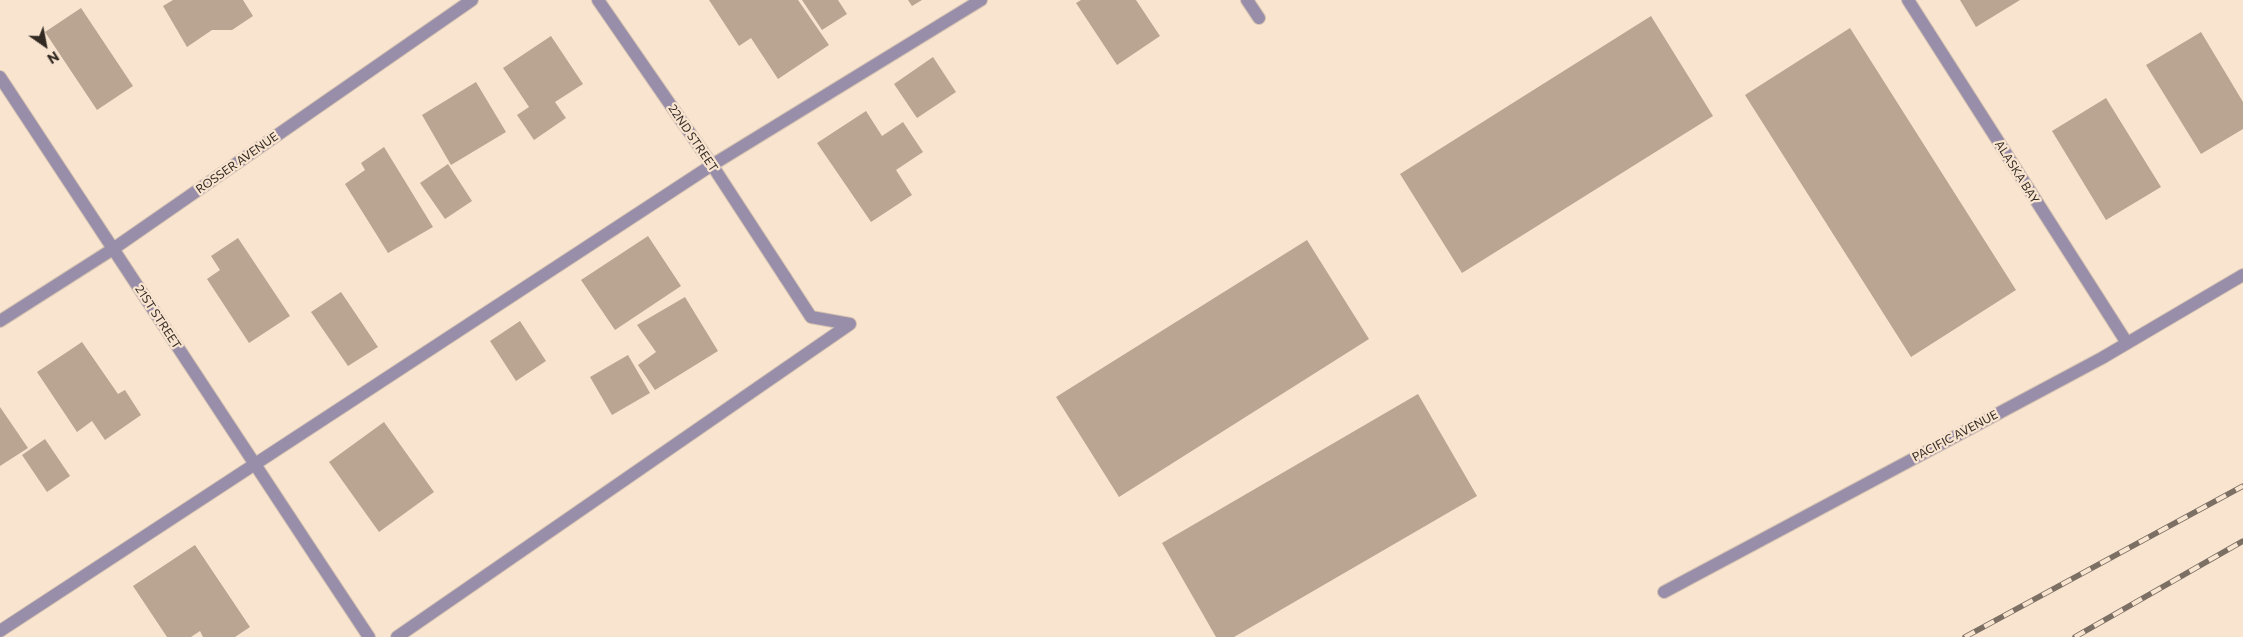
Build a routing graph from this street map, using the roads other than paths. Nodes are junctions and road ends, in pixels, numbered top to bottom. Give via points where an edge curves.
1 (472, 0) edge
2 (598, 0) edge
3 (981, 0) edge
4 (1247, 0) edge
5 (1908, 0) edge
6 (1258, 18) dead end
7 (0, 76) edge
8 (712, 165) junction
9 (113, 249) junction
10 (2243, 275) edge
11 (0, 321) edge
12 (2127, 343) junction
13 (254, 463) junction
14 (1664, 592) dead end
15 (0, 631) edge
16 (369, 637) edge
17 (397, 637) edge

1 - 9 street, ROSSER AVENUE
2 - 8 street, 22ND STREET
3 - 8 street
4 - 6 street
5 - 12 street, ALASKA BAY
7 - 9 street, 21ST STREET
8 - 13 street
8 - 17 street, 22ND STREET via 811,317 850,324
9 - 11 street, ROSSER AVENUE
9 - 13 street, 21ST STREET
10 - 12 street, PACIFIC AVENUE
12 - 14 street, PACIFIC AVENUE
13 - 15 street
13 - 16 street, 21ST STREET

